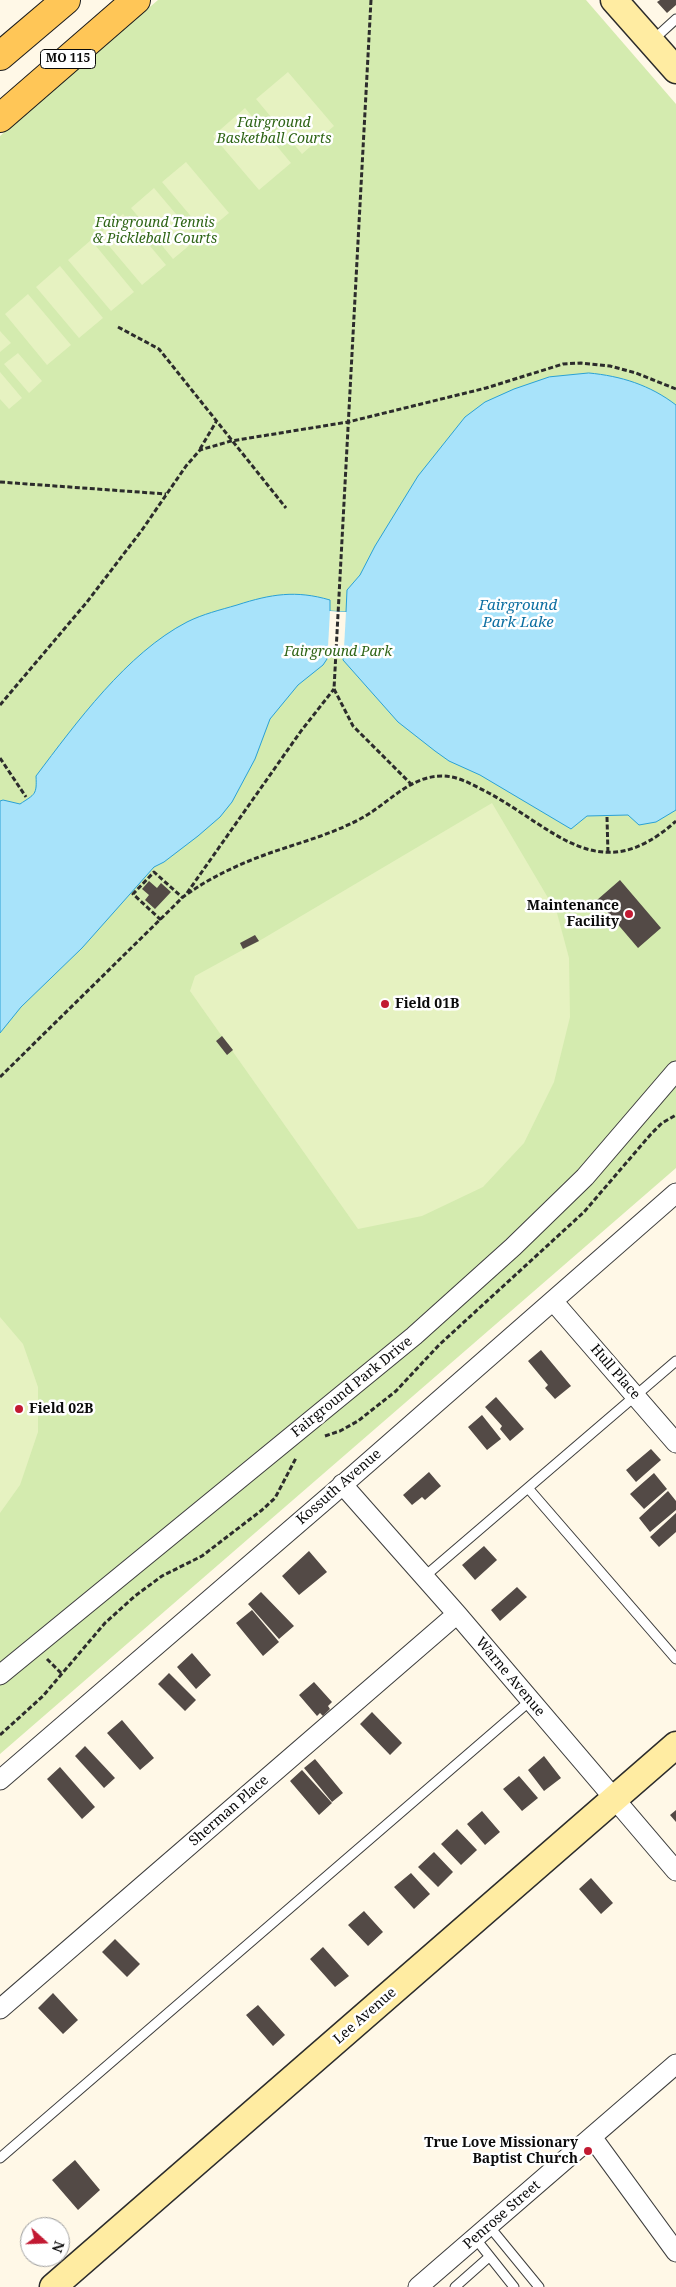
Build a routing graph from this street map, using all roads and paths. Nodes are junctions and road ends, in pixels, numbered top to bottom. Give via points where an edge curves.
1 (66, 0) edge
2 (136, 0) edge
3 (371, 0) edge
4 (614, 0) edge
5 (676, 19) edge
6 (651, 42) junction
7 (0, 56) edge
8 (676, 70) edge
9 (0, 118) edge
10 (118, 327) dead end
11 (676, 389) edge
12 (216, 422) junction
13 (348, 422) junction
14 (231, 441) junction
15 (200, 450) junction
16 (0, 482) edge
17 (167, 494) junction
18 (286, 508) dead end
19 (334, 689) junction
20 (0, 705) edge
21 (0, 758) edge
22 (411, 784) junction
23 (26, 797) dead end
24 (607, 817) dead end
25 (676, 822) edge
26 (608, 854) junction
27 (183, 898) junction
28 (161, 920) junction
29 (676, 1071) edge
30 (0, 1077) edge
31 (676, 1115) edge
32 (676, 1193) edge
33 (554, 1301) junction
34 (676, 1361) edge
35 (635, 1396) junction
36 (325, 1436) dead end
37 (676, 1443) edge
38 (296, 1458) dead end
39 (342, 1484) junction
40 (528, 1488) junction
41 (424, 1577) junction
42 (457, 1614) junction
43 (44, 1657) dead end
44 (676, 1659) edge
45 (61, 1673) junction
46 (0, 1674) edge
47 (531, 1700) junction
48 (0, 1735) edge
49 (676, 1745) edge
50 (0, 1780) edge
51 (615, 1800) junction
52 (676, 1871) edge
53 (0, 2009) edge
54 (676, 2064) edge
55 (592, 2137) junction
56 (0, 2158) edge
57 (482, 2232) junction
58 (676, 2252) edge
59 (489, 2257) junction
60 (53, 2287) edge
61 (418, 2287) edge
62 (455, 2287) edge
63 (514, 2287) edge
64 (539, 2287) edge

1 - 7 main road
2 - 9 main road, MO 115
3 - 13 path
4 - 6 street
5 - 6 lane
6 - 8 street
10 - 12 path via 159,349
11 - 13 path via 636,372 610,366 563,364 486,388
12 - 14 path
12 - 15 path
13 - 14 path
13 - 19 path
14 - 15 path
14 - 18 path
15 - 17 path
16 - 17 path
17 - 20 path via 93,594
19 - 22 path via 353,726
19 - 27 path
21 - 23 path
22 - 26 path via 434,777 460,779 491,794 569,842 596,853
22 - 27 path via 347,826 245,862 204,882
24 - 26 path
25 - 26 path via 639,846
27 - 28 path
27 - 28 path via 154,872 133,894
28 - 30 path
29 - 46 street, Fairground Park Drive via 585,1177 414,1336
31 - 36 path via 651,1134 584,1212 439,1345 396,1391 358,1421
32 - 33 street, Kossuth Avenue
33 - 35 street, Hull Place
33 - 39 street, Kossuth Avenue
34 - 35 lane
35 - 37 street, Hull Place
35 - 40 lane
38 - 45 path via 275,1498 262,1510 202,1556 162,1576 135,1596 105,1623
39 - 41 street, Warne Avenue
39 - 50 street, Kossuth Avenue
40 - 41 lane
40 - 44 lane
41 - 42 street, Warne Avenue
42 - 47 street, Warne Avenue
42 - 53 street, Sherman Place
43 - 45 path
45 - 48 path via 43,1696
47 - 51 street, Warne Avenue
47 - 56 lane
49 - 51 street, Lee Avenue
51 - 52 street, Warne Avenue
51 - 60 street, Lee Avenue
54 - 55 street, Penrose Street
55 - 57 street, Penrose Street
55 - 58 street
57 - 59 lane
57 - 61 street, Penrose Street
57 - 64 lane
59 - 62 lane
59 - 63 lane

